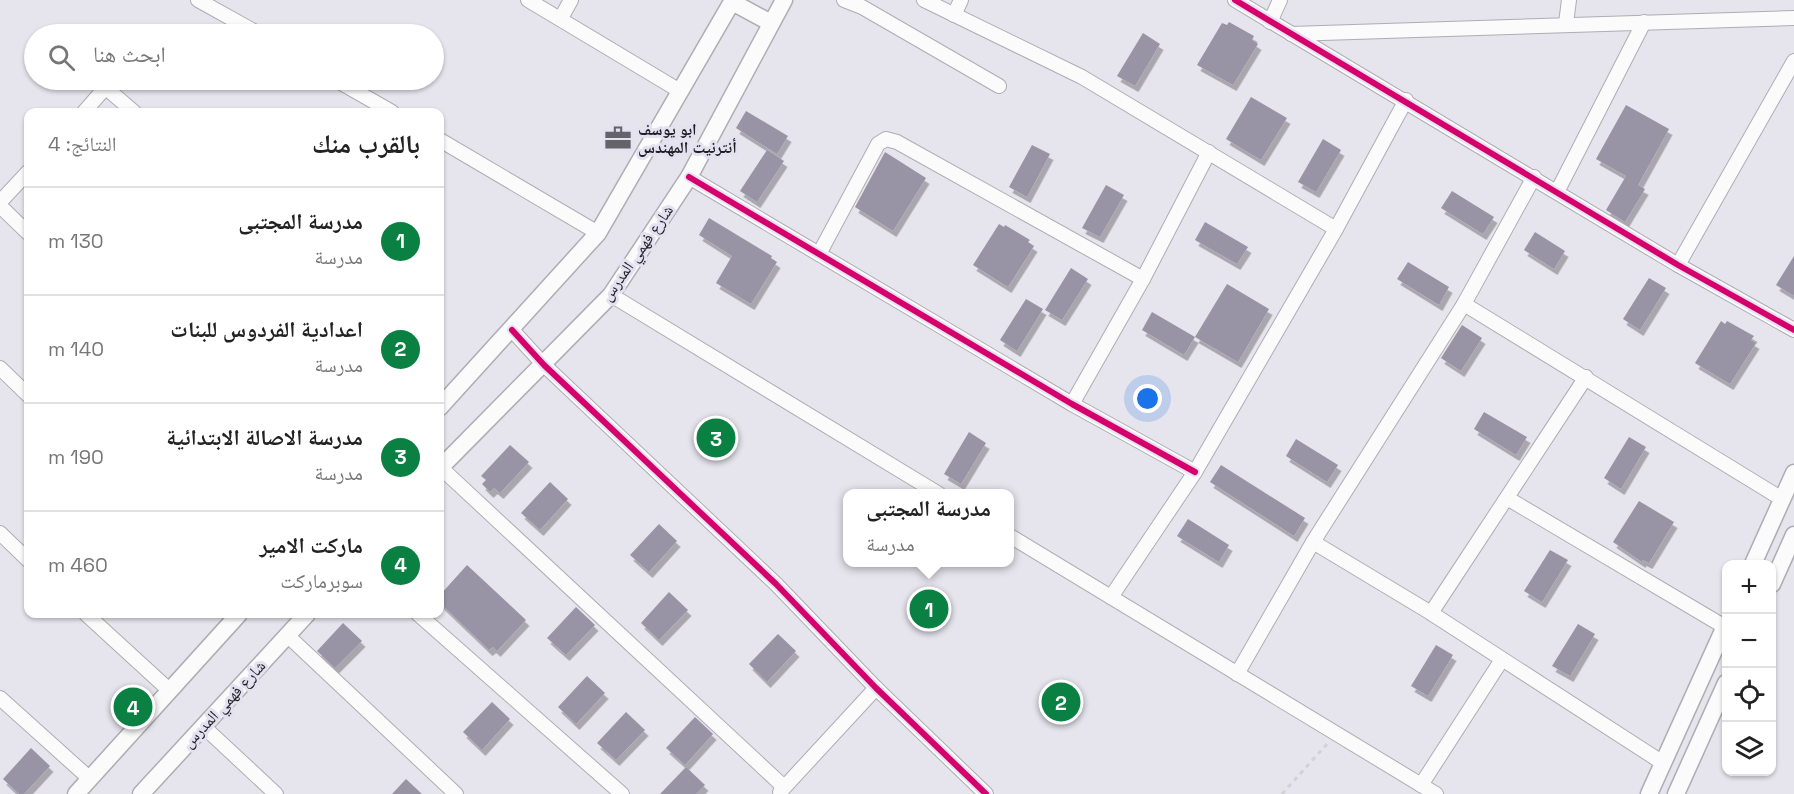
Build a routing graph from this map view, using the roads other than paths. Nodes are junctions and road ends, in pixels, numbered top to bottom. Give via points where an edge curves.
1 (198, 0) edge
2 (528, 0) edge
3 (571, 0) edge
4 (784, 0) edge
5 (844, 0) edge
6 (924, 0) edge
7 (961, 0) edge
8 (1235, 0) edge
9 (1280, 0) edge
10 (1569, 0) edge
11 (733, 1) edge
12 (954, 15) junction
13 (561, 18) junction
14 (1794, 18) edge
15 (1270, 22) junction
16 (1644, 22) junction
17 (771, 23) junction
18 (1566, 23) junction
19 (241, 24) edge
20 (1291, 34) junction
21 (1794, 61) edge
22 (999, 86) dead end
23 (103, 90) edge
24 (115, 90) edge
25 (354, 90) edge
26 (680, 91) junction
27 (1406, 100) junction
28 (87, 108) edge
29 (131, 108) edge
30 (385, 108) edge
31 (444, 142) edge
32 (1209, 152) junction
33 (24, 177) edge
34 (689, 177) junction
35 (1534, 177) junction
36 (1557, 192) junction
37 (0, 204) edge
38 (24, 229) edge
39 (1336, 229) junction
40 (598, 233) junction
41 (819, 254) junction
42 (1678, 265) junction
43 (1143, 279) junction
44 (611, 295) junction
45 (1464, 304) junction
46 (512, 330) junction
47 (1794, 330) edge
48 (544, 365) junction
49 (0, 368) edge
50 (1586, 377) junction
51 (24, 391) edge
52 (444, 403) edge
53 (1072, 404) junction
54 (444, 464) edge
55 (444, 472) edge
56 (1195, 472) junction
57 (1794, 473) edge
58 (931, 489) edge
59 (1507, 498) junction
60 (1782, 499) junction
61 (0, 533) edge
62 (1794, 535) edge
63 (1014, 538) edge
64 (1313, 542) junction
65 (24, 556) edge
66 (1755, 560) edge
67 (1776, 575) edge
68 (1111, 597) junction
69 (1431, 613) junction
70 (90, 618) edge
71 (235, 618) edge
72 (303, 618) edge
73 (423, 618) edge
74 (1722, 623) edge
75 (1722, 634) edge
76 (287, 635) junction
77 (1501, 661) junction
78 (1237, 674) junction
79 (876, 688) junction
80 (169, 690) junction
81 (1722, 692) edge
82 (0, 698) edge
83 (203, 726) junction
84 (1663, 763) junction
85 (89, 778) junction
86 (974, 783) junction
87 (1421, 785) junction
88 (782, 791) edge
89 (76, 794) edge
90 (141, 794) edge
91 (276, 794) edge
92 (456, 794) edge
93 (622, 794) edge
94 (963, 794) edge
95 (986, 794) edge
96 (1436, 794) edge
97 (1649, 794) edge
98 (1676, 794) edge

1 - 19 street
2 - 13 street
3 - 13 street
4 - 17 street, شارع فهمي المدرس
5 - 22 street
6 - 12 street
7 - 12 street
8 - 15 street
9 - 15 street
10 - 18 street
11 - 17 street
11 - 26 street
12 - 32 street via 1082,77
13 - 26 street
14 - 16 street
15 - 20 street
16 - 18 street
16 - 36 street
17 - 34 street, شارع فهمي المدرس
18 - 20 street
20 - 27 street
21 - 42 street
23 - 28 street
24 - 29 street
25 - 30 street
26 - 40 street
27 - 35 street
27 - 39 street
31 - 40 street
32 - 39 street
32 - 43 street
33 - 37 street
34 - 41 street
34 - 44 street, شارع فهمي المدرس
35 - 36 street
35 - 45 street
36 - 42 street
37 - 38 street
39 - 56 street
40 - 46 street
41 - 43 street via 878,144 886,139
41 - 53 street
42 - 47 street
43 - 53 street
44 - 48 street, شارع فهمي المدرس
44 - 58 street
45 - 50 street
45 - 64 street
46 - 48 street
46 - 52 street
48 - 54 street, شارع فهمي المدرس
48 - 79 street via 776,585
49 - 51 street
50 - 59 street
50 - 60 street
53 - 56 street
55 - 88 street
56 - 68 street
57 - 60 street
59 - 69 street
59 - 74 street
60 - 66 street
61 - 65 street
62 - 67 street
63 - 68 street
64 - 69 street
64 - 78 street
68 - 78 street
69 - 77 street
70 - 80 street
71 - 80 street
72 - 76 street, شارع فهمي المدرس
73 - 93 street
75 - 84 street
76 - 83 street, شارع فهمي المدرس
76 - 92 street
77 - 84 street
77 - 87 street
78 - 87 street
79 - 86 street
79 - 88 street
80 - 85 street
81 - 98 street
82 - 85 street
83 - 90 street, شارع فهمي المدرس
83 - 91 street
84 - 97 street
85 - 89 street
86 - 94 street
86 - 95 street
87 - 96 street

